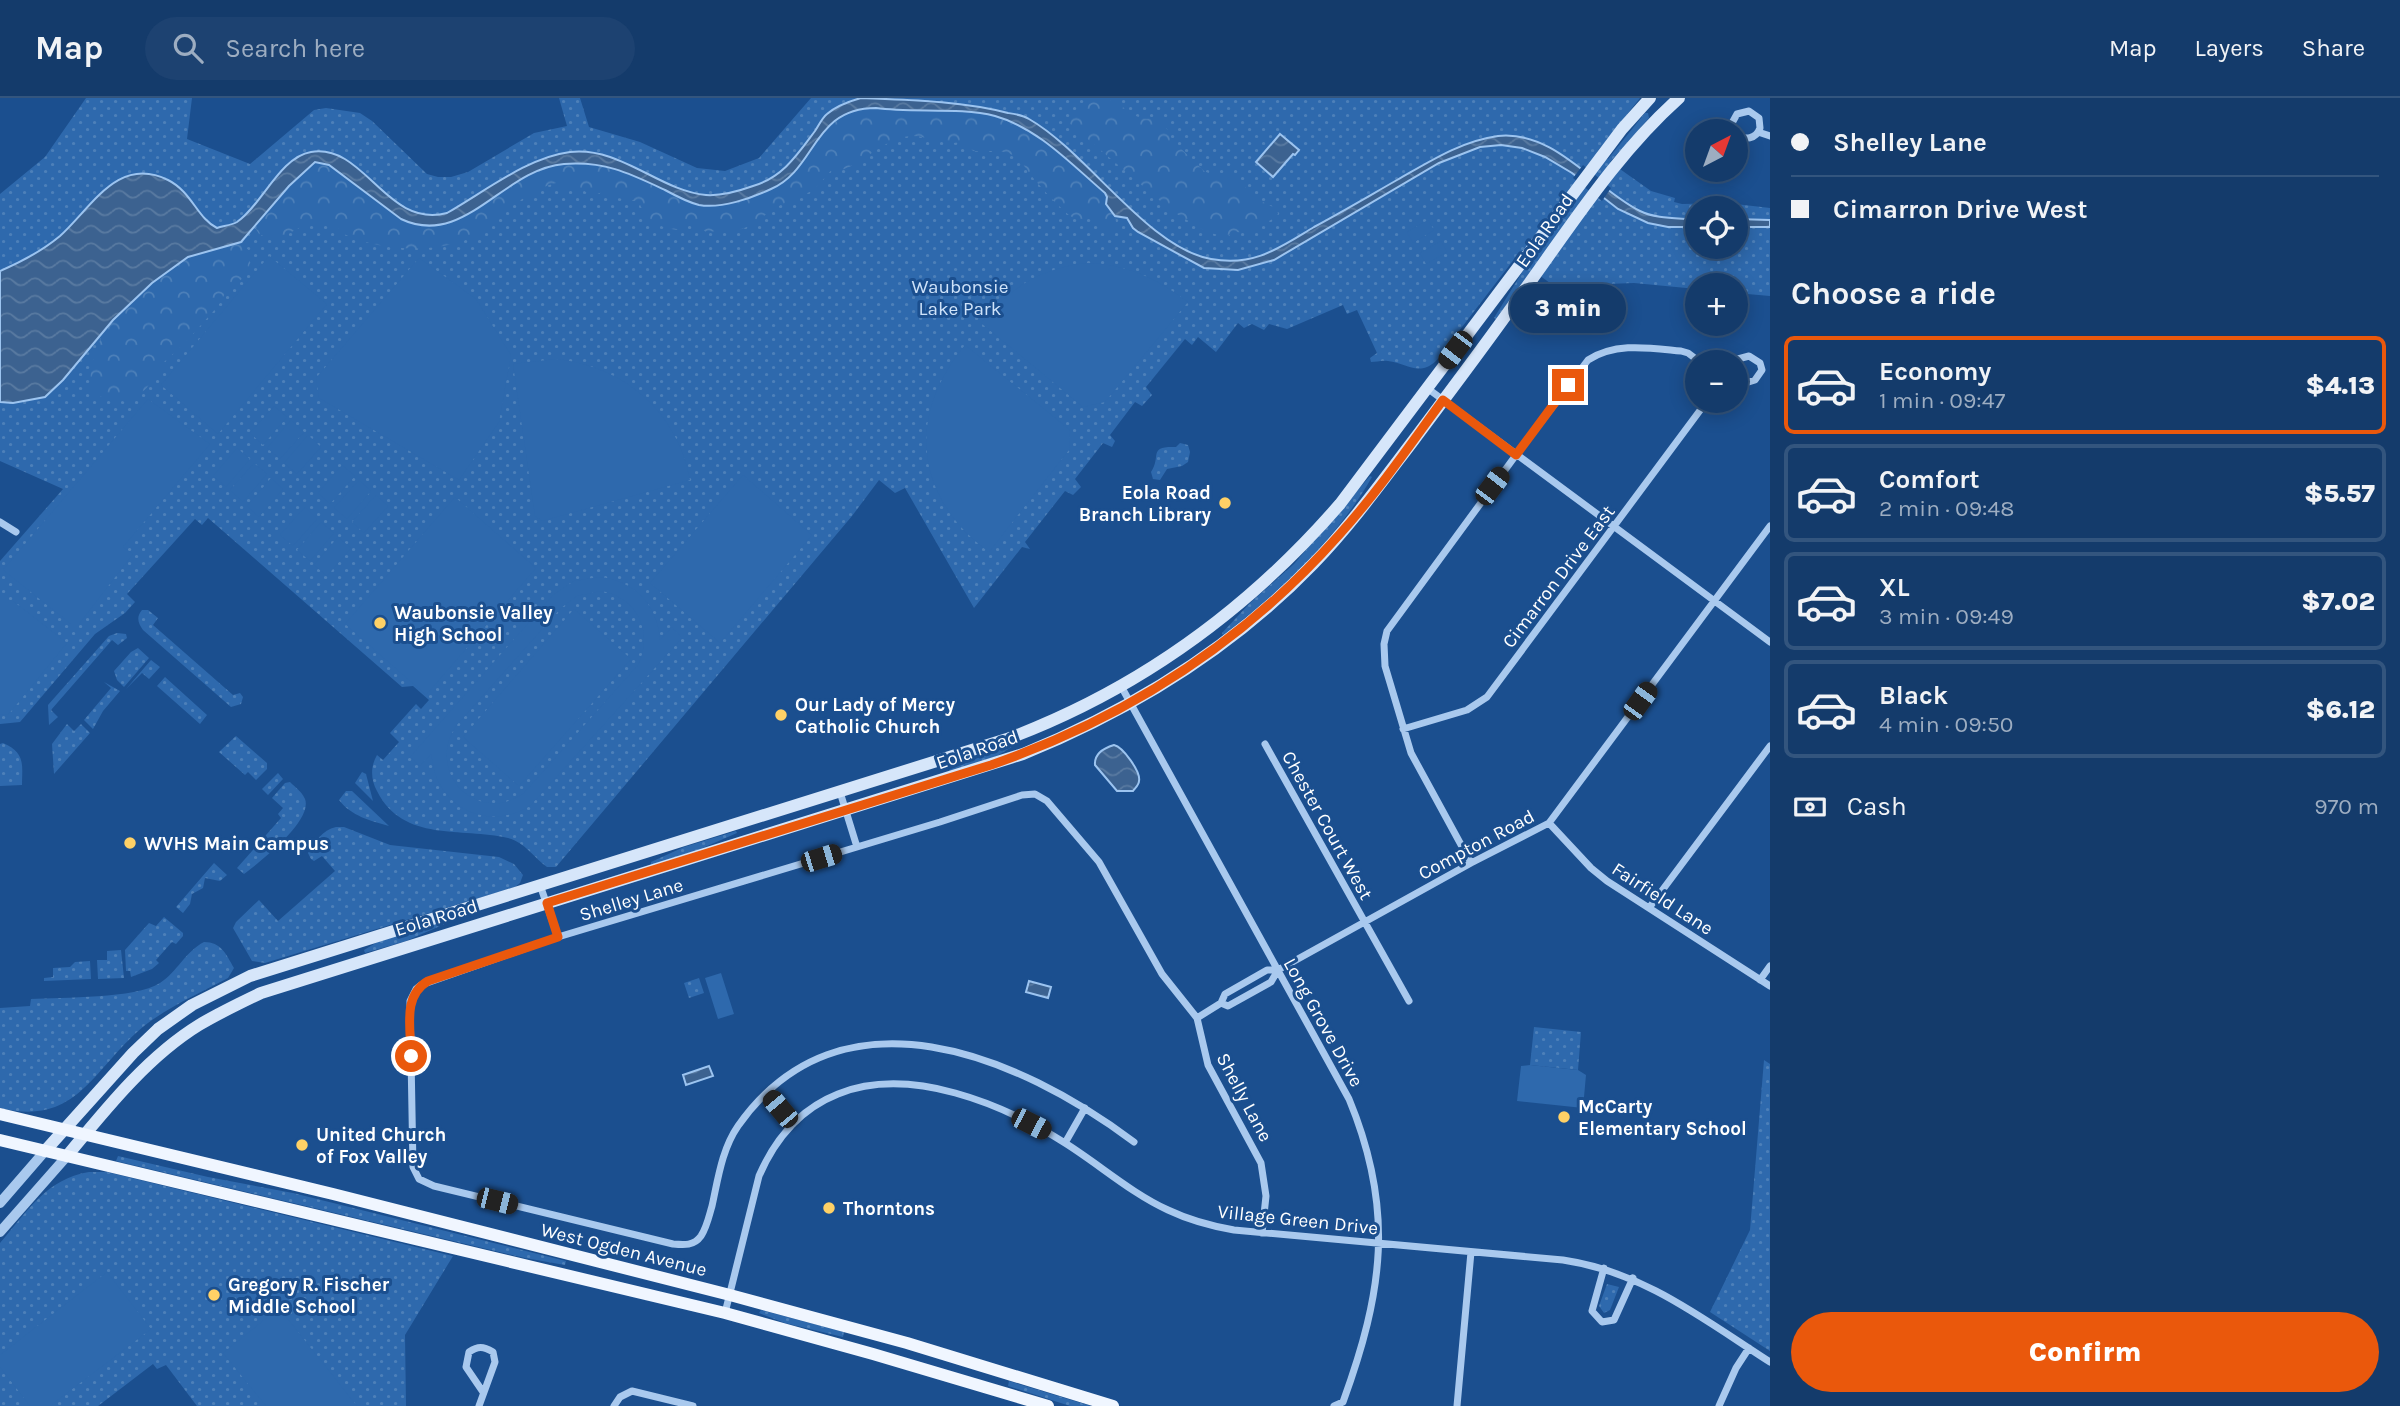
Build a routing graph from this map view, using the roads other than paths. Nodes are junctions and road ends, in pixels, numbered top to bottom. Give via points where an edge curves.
1 (1650, 98) edge
2 (1679, 98) edge
3 (1734, 119) edge
4 (1758, 132) junction
5 (1770, 136) edge
6 (1748, 138) edge
7 (1685, 353) edge
8 (1748, 356) edge
9 (1748, 382) edge
10 (1427, 388) junction
11 (1443, 400) junction
12 (1698, 413) edge
13 (1516, 455) junction
14 (0, 522) edge
15 (1770, 526) edge
16 (1614, 528) junction
17 (16, 532) dead end
18 (1713, 602) junction
19 (1770, 642) edge
20 (1121, 686) junction
21 (1131, 704) junction
22 (1402, 729) junction
23 (1265, 744) dead end
24 (1770, 746) edge
25 (841, 792) junction
26 (846, 811) junction
27 (1549, 823) junction
28 (857, 847) junction
29 (1471, 863) junction
30 (540, 885) junction
31 (547, 903) junction
32 (1649, 908) junction
33 (1364, 922) junction
34 (558, 937) junction
35 (1770, 966) edge
36 (1278, 970) junction
37 (1760, 979) junction
38 (1770, 986) edge
39 (1409, 1001) dead end
40 (1221, 1003) junction
41 (1196, 1018) junction
42 (767, 1094) junction
43 (1085, 1108) junction
44 (0, 1114) edge
45 (793, 1124) junction
46 (63, 1129) junction
47 (85, 1134) junction
48 (0, 1140) edge
49 (1134, 1142) dead end
50 (1065, 1143) junction
51 (45, 1151) junction
52 (66, 1156) junction
53 (0, 1203) edge
54 (0, 1233) edge
55 (1262, 1233) junction
56 (1380, 1244) junction
57 (1471, 1252) junction
58 (1604, 1268) junction
59 (1633, 1278) junction
60 (730, 1294) junction
61 (725, 1313) junction
62 (1749, 1348) junction
63 (1770, 1362) edge
64 (997, 1369) junction
65 (984, 1387) junction
66 (483, 1392) junction
67 (1344, 1404) edge
68 (480, 1406) edge
69 (614, 1406) edge
70 (693, 1406) edge
71 (1048, 1406) edge
72 (1113, 1406) edge
73 (1334, 1406) edge
74 (1457, 1406) edge
75 (1719, 1406) edge

1 - 10 main road, Eola Road
2 - 11 main road, Eola Road via 1608,174
3 - 4 street via 1749,111 1759,118
4 - 5 street
4 - 6 street
7 - 13 street via 1619,347 1596,355 1582,366
8 - 9 street via 1760,363 1762,370
10 - 11 street
10 - 20 main road, Eola Road via 1340,503 1291,558 1192,642
11 - 13 street
11 - 21 main road, Eola Road via 1362,508 1311,565 1235,634
12 - 16 street, Cimarron Drive East
13 - 16 street
13 - 22 street via 1387,631 1385,666
14 - 17 street
15 - 18 street, Compton Road
16 - 18 street
16 - 22 street, Cimarron Drive East via 1487,697 1468,710
18 - 19 street
18 - 27 street, Compton Road
20 - 21 street, Long Grove Drive
20 - 25 main road, Eola Road via 1025,732
21 - 26 main road, Eola Road via 1023,754
21 - 36 street, Long Grove Drive
22 - 29 street
23 - 33 street, Chester Court West
24 - 32 street
25 - 26 street
25 - 30 main road, Eola Road
26 - 28 street
26 - 31 main road, Eola Road
27 - 29 street, Compton Road
27 - 32 street, Fairfield Lane via 1597,874
28 - 34 street, Shelley Lane
28 - 41 street, Shelley Lane via 1029,793 1041,796 1099,862 1162,974
29 - 33 street, Compton Road
30 - 31 street
30 - 46 main road, Eola Road via 287,962 218,991 175,1016 146,1040
31 - 34 street
31 - 47 main road, Eola Road via 280,986 231,1007 198,1026 143,1070
32 - 37 street, Fairfield Lane
33 - 36 street, Compton Road
33 - 39 street, Chester Court West
34 - 42 street, Shelley Lane via 428,981 412,995 413,1167 419,1179 673,1244 694,1244 708,1220 731,1139
35 - 37 street
36 - 40 street, Compton Road via 1267,970 1225,994
36 - 40 street, Compton Road via 1271,982 1228,1006
36 - 56 street, Long Grove Drive via 1355,1114 1372,1171
37 - 38 street, Fairfield Lane
40 - 41 street, Compton Road
41 - 55 street, Shelly Lane via 1208,1065 1261,1163 1266,1196
42 - 43 street, Shelley Lane via 812,1060 855,1047 920,1044 1002,1066
42 - 45 street
43 - 49 street, Shelley Lane
43 - 50 street
44 - 46 main road, West Ogden Avenue
45 - 50 street, Village Green Drive via 833,1096 886,1082 966,1097 1019,1117
45 - 60 street, Village Green Drive via 772,1150 760,1176
46 - 47 main road, West Ogden Avenue
46 - 51 main road, Eola Road
47 - 52 main road, Eola Road
47 - 60 main road, West Ogden Avenue
48 - 51 main road, West Ogden Avenue
50 - 55 street, Village Green Drive via 1168,1210 1212,1226
51 - 52 main road, West Ogden Avenue
51 - 53 street
52 - 54 street
52 - 61 main road, West Ogden Avenue
55 - 56 street, Village Green Drive
56 - 57 street, Village Green Drive
56 - 67 street, Long Grove Drive via 1372,1305
57 - 58 street, Village Green Drive
57 - 74 street
58 - 59 street, Village Green Drive
58 - 59 street via 1592,1311 1602,1322 1614,1320
59 - 62 street, Village Green Drive
60 - 61 street, Village Green Drive
60 - 64 main road, West Ogden Avenue
61 - 65 main road, West Ogden Avenue
62 - 63 street, Village Green Drive
62 - 75 street
64 - 65 main road
64 - 72 main road, West Ogden Avenue
65 - 71 main road, West Ogden Avenue
66 - 66 street via 495,1362 493,1352 476,1347 469,1352 466,1367
66 - 68 street
67 - 73 street, Long Grove Drive
69 - 70 street via 632,1391

